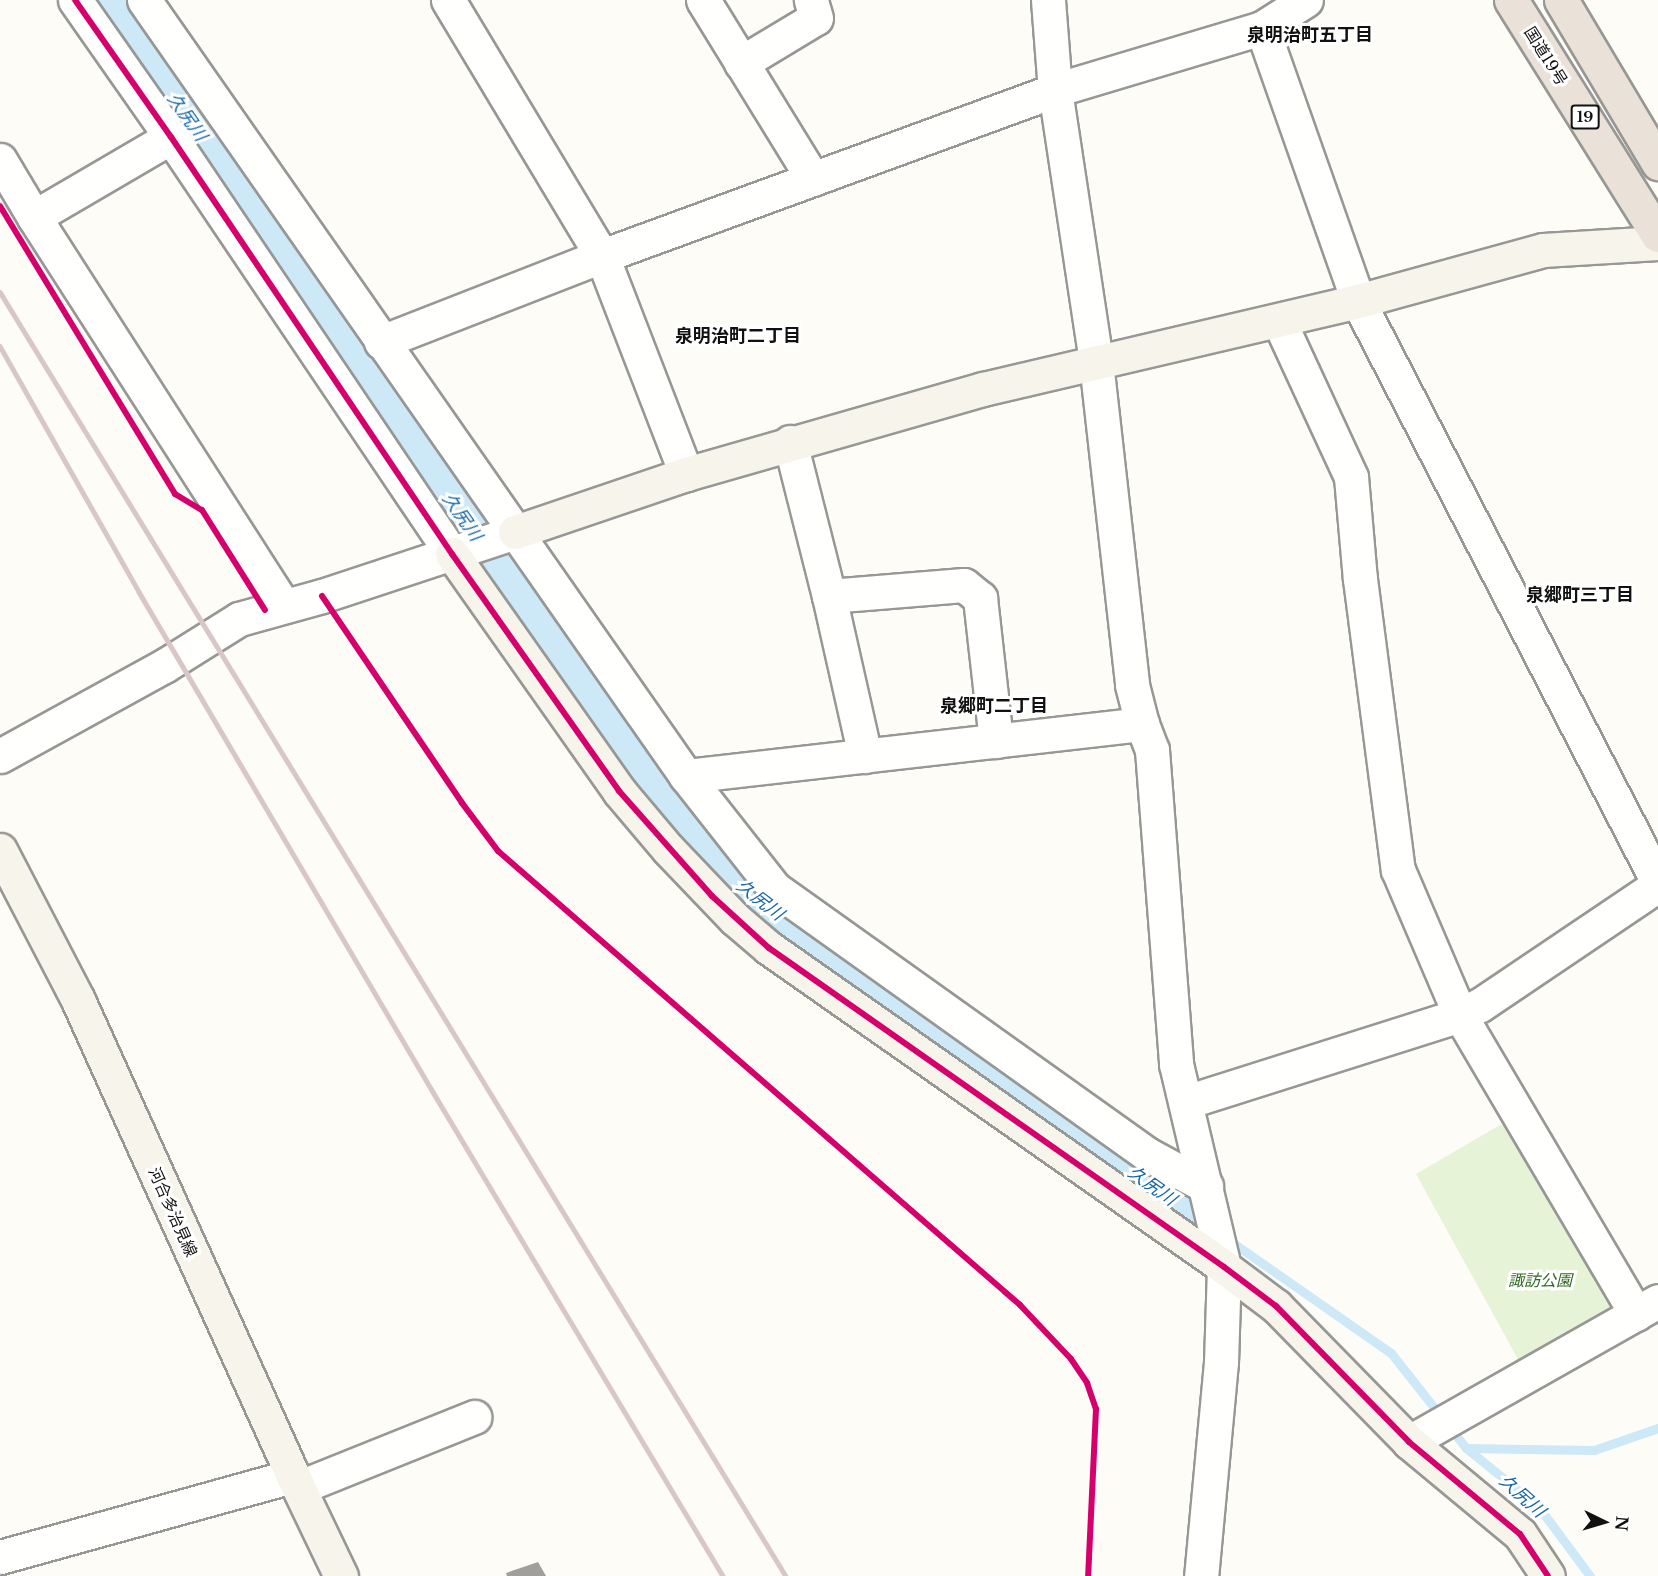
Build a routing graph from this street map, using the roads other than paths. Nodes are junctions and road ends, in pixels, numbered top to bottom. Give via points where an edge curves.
1 (75, 0) edge
2 (144, 0) edge
3 (448, 0) edge
4 (703, 0) edge
5 (811, 0) edge
6 (1048, 0) edge
7 (1306, 0) edge
8 (1511, 0) edge
9 (1561, 0) edge
10 (1262, 28) junction
11 (741, 63) junction
12 (1055, 90) junction
13 (171, 137) junction
14 (0, 160) edge
15 (1658, 164) edge
16 (813, 179) junction
17 (34, 217) junction
18 (1658, 235) edge
19 (1658, 243) edge
20 (602, 256) junction
21 (1358, 301) junction
22 (1279, 321) junction
23 (381, 342) junction
24 (1096, 362) junction
25 (790, 442) junction
26 (686, 474) junction
27 (507, 536) junction
28 (460, 552) junction
29 (829, 596) junction
30 (284, 606) junction
31 (1142, 724) junction
32 (996, 741) junction
33 (0, 756) edge
34 (865, 756) junction
35 (686, 776) junction
36 (0, 850) edge
37 (1658, 884) edge
38 (1460, 1015) junction
39 (1186, 1102) junction
40 (1206, 1186) junction
41 (1224, 1267) junction
42 (1647, 1308) edge
43 (474, 1417) dead end
44 (1409, 1442) junction
45 (296, 1482) junction
46 (0, 1557) edge
47 (341, 1576) edge
48 (1201, 1576) edge
49 (1548, 1576) edge

1 - 13 street
2 - 23 street
3 - 20 street
4 - 11 street
5 - 11 street via 816,18
6 - 12 street
7 - 10 street
8 - 18 highway, 国道19号 / 19
9 - 15 highway, 19
10 - 12 street
10 - 21 street
11 - 16 street
12 - 16 street
12 - 24 street
13 - 17 street
13 - 28 street
14 - 17 street
16 - 20 street
17 - 30 street
19 - 21 street via 1543,250
20 - 23 street
20 - 26 street
21 - 22 street
21 - 37 street
22 - 24 street
22 - 38 street via 1351,477 1360,579 1398,870
23 - 27 street
24 - 25 street
24 - 31 street via 1132,685
25 - 26 street
25 - 29 street
26 - 27 street
27 - 28 street
27 - 35 street
28 - 30 street
28 - 41 street via 619,791 735,919 769,948
29 - 32 street via 964,585 980,598
29 - 34 street
30 - 33 street via 239,619 165,666
31 - 32 street
31 - 39 street via 1152,750 1176,1064
32 - 34 street
34 - 35 street
35 - 40 street via 774,888 1149,1155
36 - 45 street, 河合多治見線 via 78,1000
37 - 38 street
38 - 39 street
38 - 42 street
39 - 40 street
40 - 41 street
41 - 44 street via 1276,1306
41 - 48 street via 1221,1362
42 - 44 street
43 - 45 street
44 - 49 street via 1520,1534
45 - 46 street
45 - 47 street, 河合多治見線

